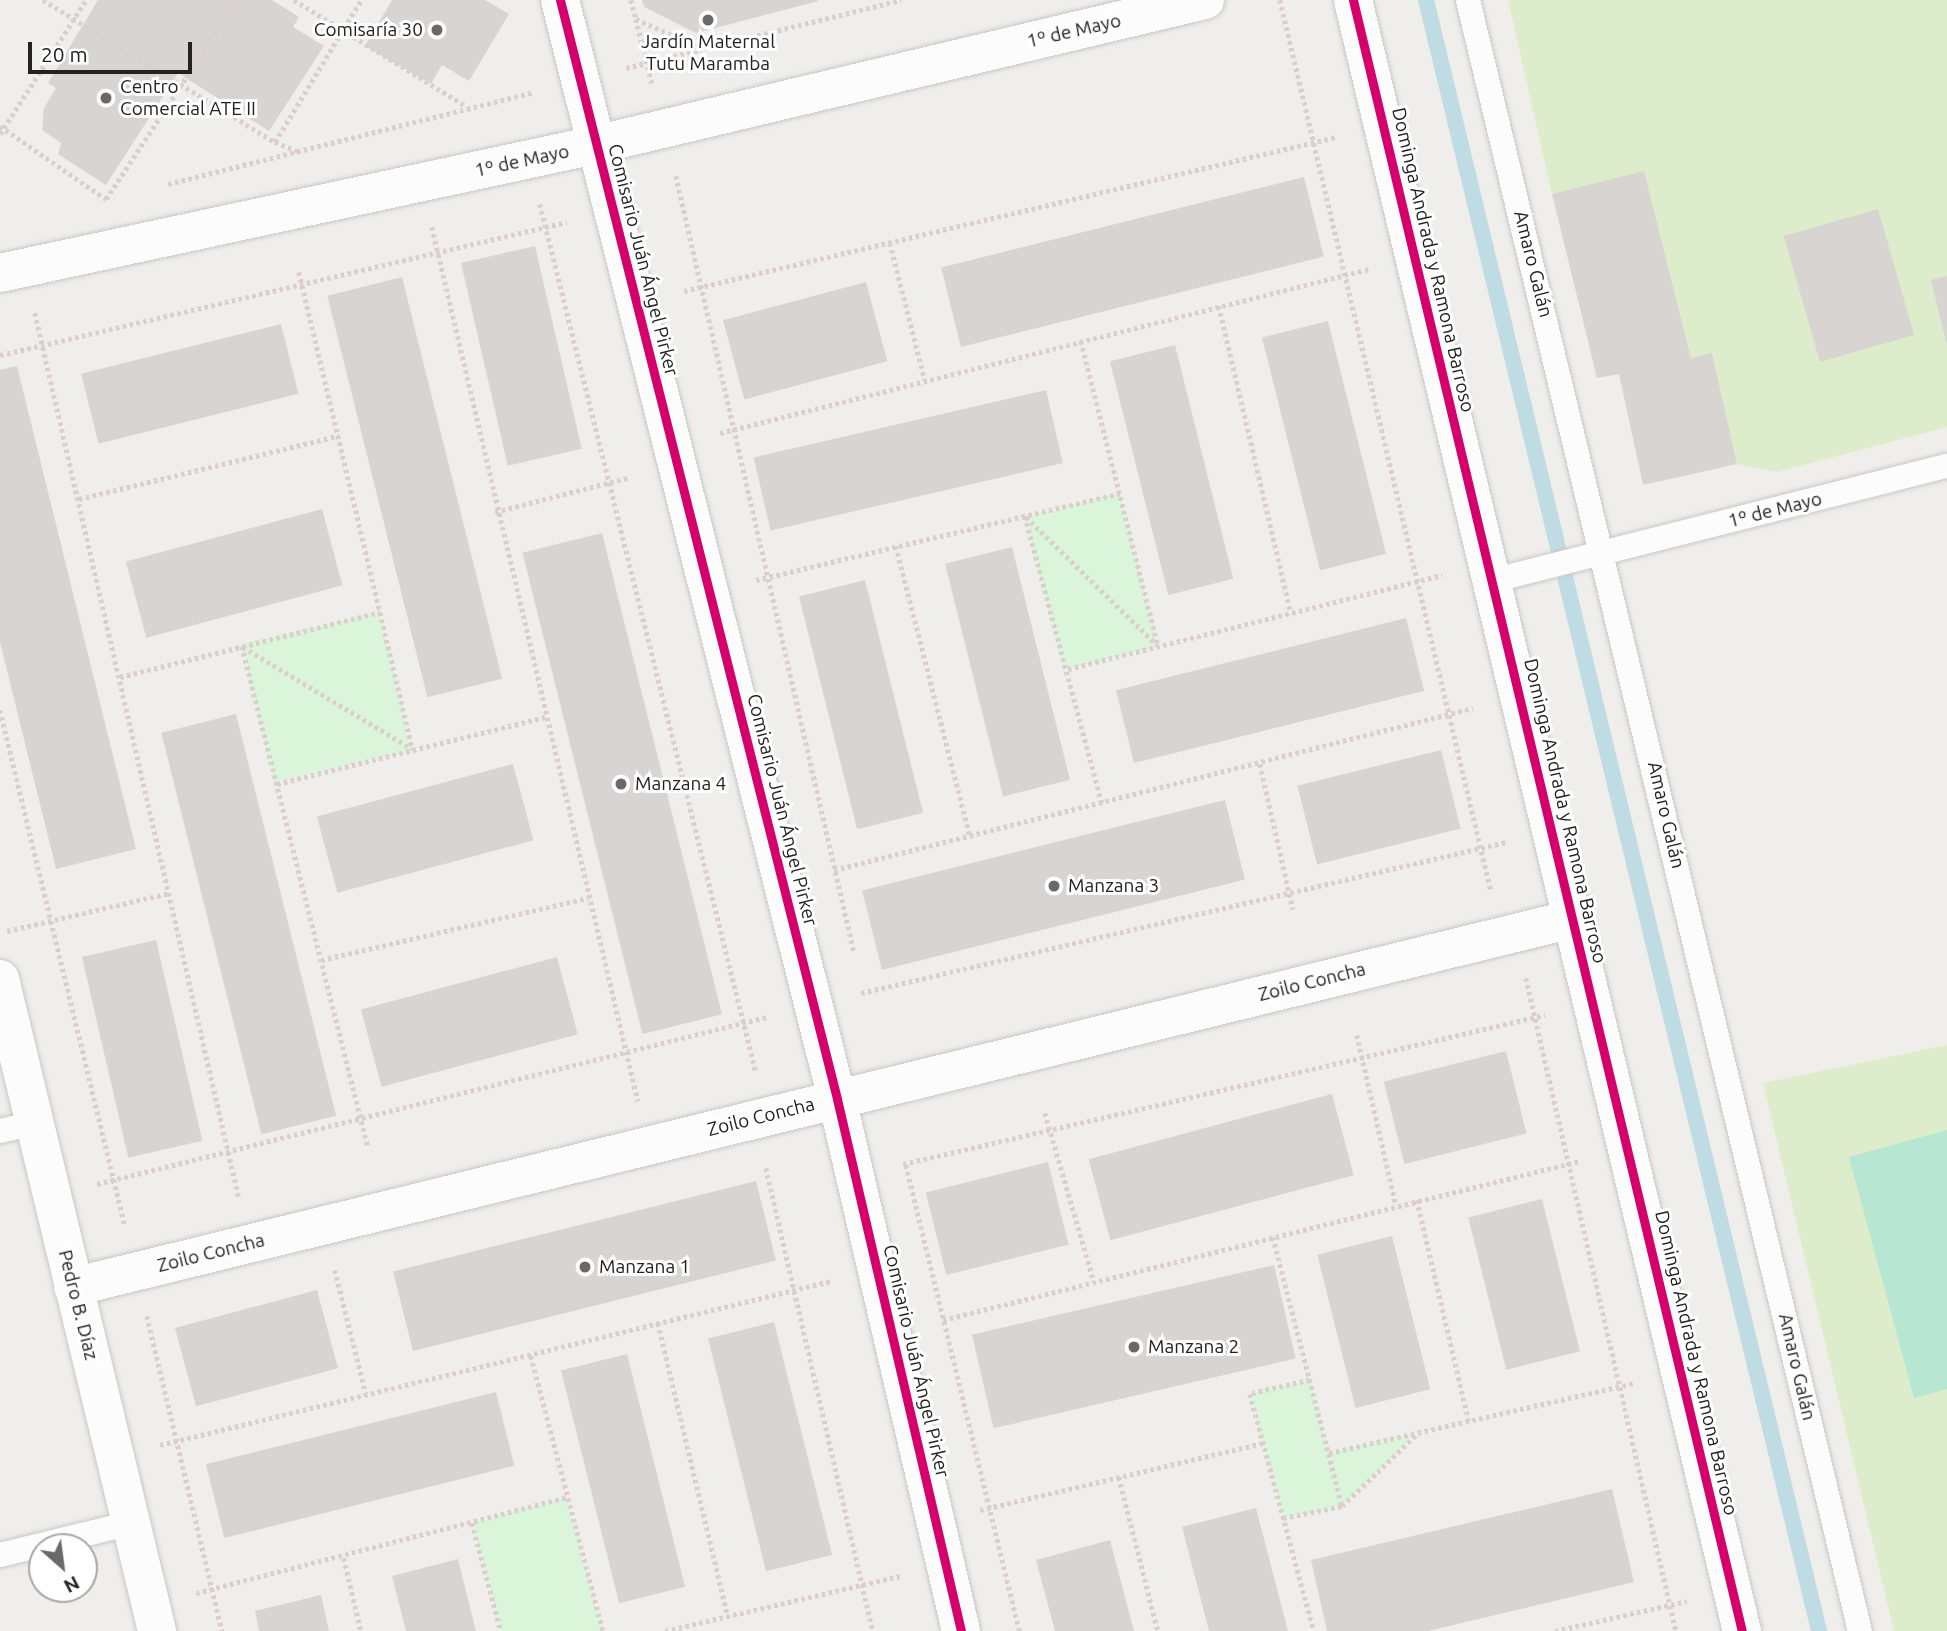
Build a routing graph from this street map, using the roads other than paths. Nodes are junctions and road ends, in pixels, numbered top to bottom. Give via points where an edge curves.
1 (560, 0) edge
2 (1205, 0) edge
3 (1353, 0) edge
4 (1468, 0) edge
5 (595, 145) junction
6 (12, 270) edge
7 (1947, 466) edge
8 (1604, 554) junction
9 (1490, 573) junction
10 (1572, 919) junction
11 (0, 979) edge
12 (837, 1099) junction
13 (17, 1127) edge
14 (73, 1287) junction
15 (131, 1523) junction
16 (0, 1555) edge
17 (154, 1618) edge
18 (961, 1631) edge
19 (1742, 1631) edge
20 (1860, 1631) edge

1 - 5 street, Comisario Juán Ángel Pirker
2 - 5 street, 1º de Mayo
3 - 9 street, Dominga Andrada y Ramona Barroso
4 - 8 lane, Amaro Galán
5 - 6 street, 1º de Mayo
5 - 12 street, Comisario Juán Ángel Pirker
7 - 8 lane, 1º de Mayo
8 - 9 lane, 1º de Mayo
8 - 20 lane, Amaro Galán
9 - 10 street, Dominga Andrada y Ramona Barroso
10 - 12 street, Zoilo Concha
10 - 19 street, Dominga Andrada y Ramona Barroso
11 - 13 street, Pedro B. Díaz
12 - 14 street, Zoilo Concha
12 - 18 street, Comisario Juán Ángel Pirker
13 - 14 street, Pedro B. Díaz via 51,1195
14 - 15 street, Pedro B. Díaz
15 - 16 lane
15 - 17 street, Pedro B. Díaz

